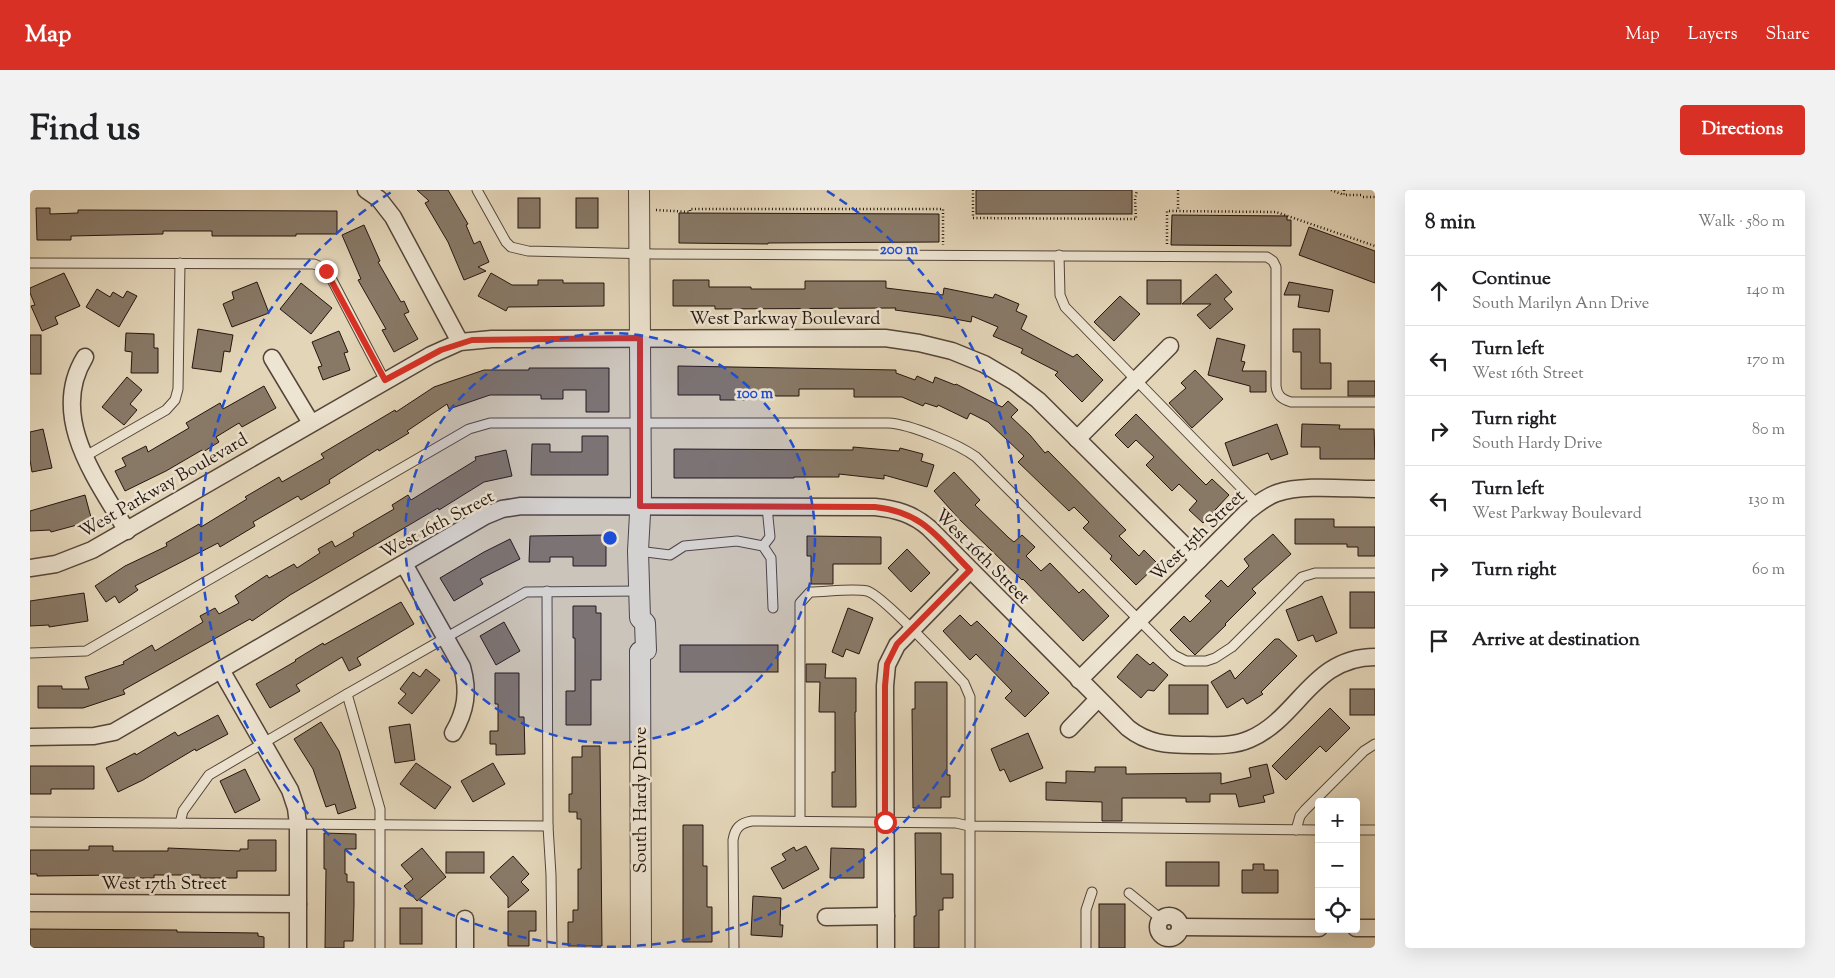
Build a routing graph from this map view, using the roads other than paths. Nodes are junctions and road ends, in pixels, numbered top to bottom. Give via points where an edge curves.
1 (366, 190) edge
2 (477, 190) edge
3 (639, 190) edge
4 (639, 253) junction
5 (1059, 255) junction
6 (30, 263) edge
7 (180, 263) junction
8 (640, 338) junction
9 (460, 342) junction
10 (1170, 346) dead end
11 (85, 357) dead end
12 (272, 358) dead end
13 (1137, 379) junction
14 (385, 380) junction
15 (1375, 402) edge
16 (640, 422) junction
17 (311, 423) junction
18 (1077, 439) junction
19 (84, 457) junction
20 (1375, 489) edge
21 (1257, 504) junction
22 (640, 506) junction
23 (767, 507) junction
24 (126, 531) junction
25 (762, 546) junction
26 (638, 551) junction
27 (1199, 560) junction
28 (404, 564) junction
29 (30, 568) edge
30 (970, 570) junction
31 (1375, 573) edge
32 (547, 591) junction
33 (640, 591) junction
34 (773, 608) dead end
35 (1139, 619) junction
36 (911, 629) junction
37 (446, 637) junction
38 (30, 652) edge
39 (1375, 658) edge
40 (221, 670) junction
41 (1079, 680) junction
42 (347, 694) junction
43 (1098, 699) junction
44 (1069, 729) dead end
45 (453, 733) dead end
46 (30, 737) edge
47 (262, 743) junction
48 (1375, 744) edge
49 (30, 822) edge
50 (800, 822) junction
51 (885, 822) junction
52 (180, 823) junction
53 (298, 824) junction
54 (380, 825) junction
55 (548, 826) junction
56 (969, 826) junction
57 (1296, 830) junction
58 (1315, 830) edge
59 (1360, 830) edge
60 (1375, 830) edge
61 (1092, 892) dead end
62 (1129, 893) dead end
63 (30, 903) edge
64 (298, 904) junction
65 (886, 916) junction
66 (826, 917) dead end
67 (465, 919) dead end
68 (1161, 919) joint
69 (1315, 928) edge
70 (1360, 928) edge
71 (1375, 928) edge
72 (298, 948) edge
73 (380, 948) edge
74 (465, 948) edge
75 (552, 948) edge
76 (641, 948) edge
77 (734, 948) edge
78 (886, 948) edge
79 (970, 948) edge
80 (1086, 948) edge

1 - 9 street via 394,217
2 - 4 lane via 506,242 519,250
3 - 4 street, South Hardy Drive
4 - 5 lane
4 - 8 street, South Hardy Drive
5 - 13 lane via 1060,295 1065,308
5 - 15 lane via 1267,257 1276,267 1276,386 1280,397 1291,402
6 - 7 lane
7 - 14 lane via 307,263 321,267 330,276
7 - 19 lane via 178,389 175,400 166,410
8 - 9 street, West Parkway Boulevard
8 - 16 street, South Hardy Drive
8 - 18 street, West Parkway Boulevard via 885,338 936,346 969,357 1013,380
9 - 14 street, West Parkway Boulevard
10 - 13 street
11 - 19 street via 72,392 74,424
12 - 17 street
13 - 18 street
13 - 21 lane
14 - 17 street, West Parkway Boulevard
16 - 22 street, South Hardy Drive
16 - 35 lane via 879,423 906,426 963,448 976,457
16 - 38 lane via 479,424 86,651
17 - 24 street, West Parkway Boulevard
18 - 27 street, West Parkway Boulevard
19 - 24 street
20 - 21 street, West 15th Street via 1289,490
21 - 27 street, West 15th Street
22 - 23 street, West 16th Street
22 - 26 street, South Hardy Drive
22 - 28 street, West 16th Street via 522,506 502,509
23 - 25 lane via 770,537
23 - 30 street, West 16th Street via 899,510 921,521
24 - 29 street, West Parkway Boulevard via 69,560
25 - 26 lane via 737,541 684,546 670,555
25 - 34 lane via 771,558
26 - 33 street, South Hardy Drive
27 - 35 street, West 15th Street
28 - 37 street
28 - 40 street, West 16th Street
30 - 36 street
30 - 41 street, West 16th Street
31 - 35 lane via 1315,573 1302,577 1232,647 1206,661 1177,658
32 - 33 lane
32 - 37 lane via 520,594
32 - 55 lane
33 - 76 street, South Hardy Drive via 640,618 634,623 634,649 640,652
35 - 41 street, West 15th Street
36 - 50 lane via 878,597 866,591 810,592 800,603
36 - 51 street via 891,654 885,676
36 - 56 lane via 964,683 970,696
37 - 42 lane
37 - 45 street via 462,667 466,689 464,711
39 - 43 street, West 16th Street via 1352,660 1334,667 1265,731 1233,744 1171,745 1154,742 1137,735
40 - 46 street, West 16th Street via 114,732 94,736
40 - 47 street
41 - 43 street, West 16th Street
42 - 47 lane
42 - 54 lane via 380,809
43 - 44 street
47 - 52 lane via 208,776 183,811
47 - 53 street via 290,790
48 - 57 lane via 1304,810
49 - 52 lane
50 - 51 lane
50 - 77 lane via 752,821 738,826 734,833
51 - 56 lane
51 - 65 street
52 - 53 lane
53 - 54 lane
53 - 64 street
54 - 55 lane
54 - 73 lane
55 - 75 lane
56 - 57 lane
56 - 79 lane
57 - 58 lane
59 - 60 lane
61 - 80 lane via 1086,910
62 - 68 lane
63 - 64 street, West 17th Street
64 - 72 street
65 - 66 street
65 - 78 street
67 - 74 street
68 - 69 street via 1158,929 1165,937 1172,938 1180,927
70 - 71 street

